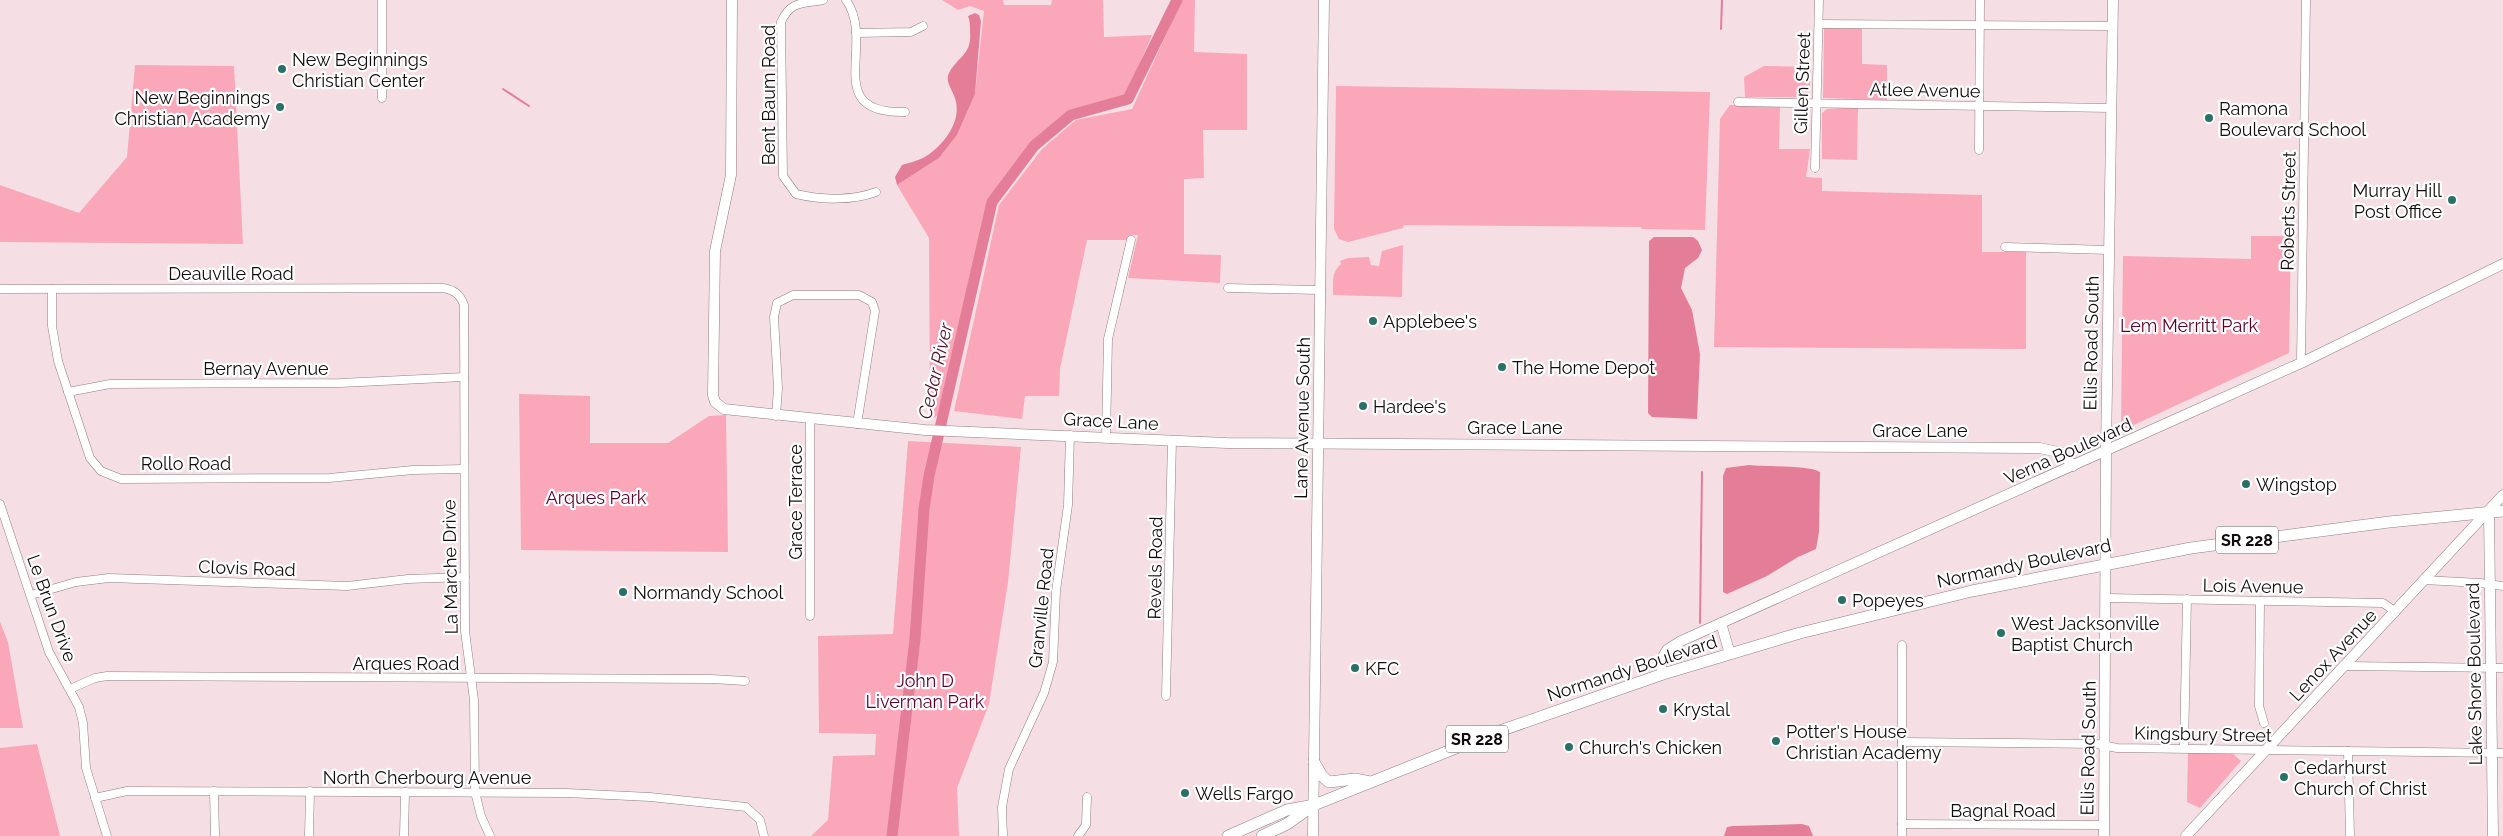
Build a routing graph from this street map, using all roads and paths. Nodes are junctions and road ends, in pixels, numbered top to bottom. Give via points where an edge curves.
1 (382, 0) edge
2 (732, 0) edge
3 (823, 0) edge
4 (846, 0) edge
5 (1324, 0) edge
6 (1819, 0) edge
7 (1980, 0) edge
8 (2114, 0) edge
9 (2306, 0) edge
10 (1819, 24) junction
11 (923, 26) dead end
12 (1980, 26) junction
13 (2113, 26) junction
14 (856, 33) junction
15 (382, 98) dead end
16 (1738, 102) dead end
17 (1816, 104) junction
18 (1978, 106) junction
19 (2111, 108) junction
20 (905, 112) dead end
21 (1979, 150) dead end
22 (1815, 168) dead end
23 (876, 192) dead end
24 (1131, 240) dead end
25 (2005, 247) dead end
26 (2109, 250) junction
27 (2503, 264) edge
28 (1228, 288) dead end
29 (0, 289) edge
30 (52, 289) junction
31 (1320, 290) junction
32 (460, 296) joint
33 (2301, 363) junction
34 (464, 377) junction
35 (68, 392) junction
36 (776, 416) junction
37 (810, 419) junction
38 (857, 424) junction
39 (1070, 435) junction
40 (1106, 437) junction
41 (1172, 440) junction
42 (1318, 444) junction
43 (2106, 451) junction
44 (2073, 466) junction
45 (464, 469) junction
46 (2503, 495) edge
47 (0, 504) edge
48 (2503, 511) edge
49 (2489, 512) junction
50 (2106, 563) junction
51 (465, 577) junction
52 (2424, 580) junction
53 (2489, 584) junction
54 (2503, 586) edge
55 (31, 595) junction
56 (2106, 598) junction
57 (2187, 599) junction
58 (2260, 601) junction
59 (2396, 612) junction
60 (810, 616) dead end
61 (1721, 623) junction
62 (1902, 645) dead end
63 (1730, 654) junction
64 (2346, 666) junction
65 (2490, 668) junction
66 (2503, 668) edge
67 (1663, 674) junction
68 (471, 678) junction
69 (744, 681) dead end
70 (70, 689) junction
71 (1166, 696) dead end
72 (2264, 723) dead end
73 (1902, 742) junction
74 (2106, 745) junction
75 (2184, 748) junction
76 (2266, 750) junction
77 (2348, 751) junction
78 (2492, 753) junction
79 (2503, 753) edge
80 (1314, 762) junction
81 (1370, 782) junction
82 (214, 792) junction
83 (310, 792) junction
84 (405, 792) junction
85 (475, 792) junction
86 (1087, 797) dead end
87 (95, 798) junction
88 (1314, 805) junction
89 (1902, 824) junction
90 (2104, 831) edge
91 (107, 836) edge
92 (215, 836) edge
93 (309, 836) edge
94 (404, 836) edge
95 (490, 836) edge
96 (764, 836) edge
97 (1003, 836) edge
98 (1078, 836) edge
99 (1228, 836) edge
100 (1262, 836) edge
101 (1313, 836) edge
102 (1902, 836) edge
103 (2186, 836) edge
104 (2350, 836) edge
105 (2493, 836) edge

1 - 15 street
2 - 36 street, Grace Lane via 732,175 715,250 713,395 720,408
3 - 23 street, Bent Baum Road via 804,1 791,6 781,22 783,176 796,194 810,198 861,197
4 - 14 street via 855,19
5 - 31 street, Lane Avenue South
6 - 10 street, Gillen Street
7 - 12 street
8 - 13 street, Ellis Road South
9 - 33 street, Roberts Street
10 - 12 street
10 - 17 street, Gillen Street
11 - 14 street via 911,32
12 - 13 street
12 - 18 street
13 - 19 street, Ellis Road South
14 - 20 street via 859,96 865,105 876,110
16 - 17 street, Atlee Avenue
17 - 18 street, Atlee Avenue
17 - 22 street, Gillen Street
18 - 19 street, Atlee Avenue
18 - 21 street
19 - 26 street, Ellis Road South
24 - 40 street via 1108,338
25 - 26 street
26 - 43 street, Ellis Road South
27 - 33 street, Verna Boulevard
28 - 31 street
29 - 30 street, Deauville Road
30 - 32 street, Deauville Road via 443,288
30 - 35 street, Rollo Road via 54,342
31 - 42 street, Lane Avenue South
32 - 34 street, La Marche Drive via 464,305
33 - 43 street, Verna Boulevard
34 - 35 street, Bernay Avenue via 340,383 110,384
34 - 45 street, La Marche Drive
35 - 45 street, Rollo Road via 90,458 101,471 121,478 329,478
36 - 37 street, Grace Lane
36 - 38 street via 778,388 774,317 778,303 793,295 859,295 872,302 876,311
37 - 38 street, Grace Lane
37 - 60 street, Grace Terrace
38 - 39 street, Grace Lane
39 - 40 street, Grace Lane
39 - 97 street, Granville Road via 1068,505 1056,591 1053,662 1044,693 1009,769 1002,807
40 - 41 street, Grace Lane
41 - 42 street, Grace Lane
41 - 71 street, Revels Road
42 - 44 street, Grace Lane via 2040,448 2062,453
42 - 80 street, Lane Avenue South
43 - 44 street, Verna Boulevard
43 - 50 street, Ellis Road South
44 - 61 street, Verna Boulevard
45 - 51 street, La Marche Drive
46 - 49 street, Lenox Avenue
47 - 55 street, Le Brun Drive
48 - 49 main road, Normandy Boulevard / SR 228
49 - 50 main road, Normandy Boulevard / SR 228 via 2240,540
49 - 52 street, Lenox Avenue
49 - 53 street, Lake Shore Boulevard
50 - 56 street, Ellis Road South
50 - 63 main road, Normandy Boulevard / SR 228 via 1936,599
51 - 55 street, Clovis Road via 408,578 347,586 108,578 76,582
51 - 68 street, La Marche Drive via 465,631
52 - 53 street
52 - 59 street, Lenox Avenue
53 - 54 street
53 - 65 street, Lake Shore Boulevard
55 - 70 street, Le Brun Drive via 49,652
56 - 57 street, Lois Avenue
56 - 74 street, Ellis Road South
57 - 58 street, Lois Avenue
57 - 75 street
58 - 59 street, Lois Avenue via 2383,603
58 - 72 street via 2259,706
59 - 64 street, Lenox Avenue
61 - 63 street
61 - 67 street, Verna Boulevard via 1667,650 1660,662
62 - 73 street
63 - 67 main road, Normandy Boulevard / SR 228
64 - 65 street
64 - 76 street, Lenox Avenue
65 - 66 street
65 - 78 street, Lake Shore Boulevard
67 - 81 main road, Normandy Boulevard / SR 228 via 1560,709
68 - 69 street, Arques Road
68 - 70 street, Arques Road via 107,676
68 - 85 street, La Marche Drive
70 - 87 street, Le Brun Drive via 81,715 86,768
73 - 74 street, Kingsbury Street
73 - 89 street
74 - 75 street, Kingsbury Street via 2117,748
74 - 90 street, Ellis Road South
75 - 76 street, Kingsbury Street
76 - 77 street, Kingsbury Street
76 - 103 street, Lenox Avenue
77 - 78 street, Kingsbury Street
77 - 104 street
78 - 79 street, Kingsbury Street
78 - 105 street, Lake Shore Boulevard
80 - 81 main road via 1329,782 1355,779
80 - 88 street, Lane Avenue South
81 - 88 main road, Normandy Boulevard / SR 228
82 - 83 street, North Cherbourg Avenue
82 - 87 street, North Cherbourg Avenue via 128,791
82 - 92 street
83 - 84 street, North Cherbourg Avenue
83 - 93 street
84 - 85 street, North Cherbourg Avenue
84 - 94 street
85 - 95 street, La Marche Drive
85 - 96 street, North Cherbourg Avenue via 567,793 738,805 756,814 764,828
86 - 98 street via 1086,825
87 - 91 street, Le Brun Drive
88 - 99 main road, Normandy Boulevard / SR 228 via 1287,810
88 - 100 main road, Normandy Boulevard / SR 228
88 - 101 street, Lane Avenue South
89 - 90 street, Bagnal Road
89 - 102 street

